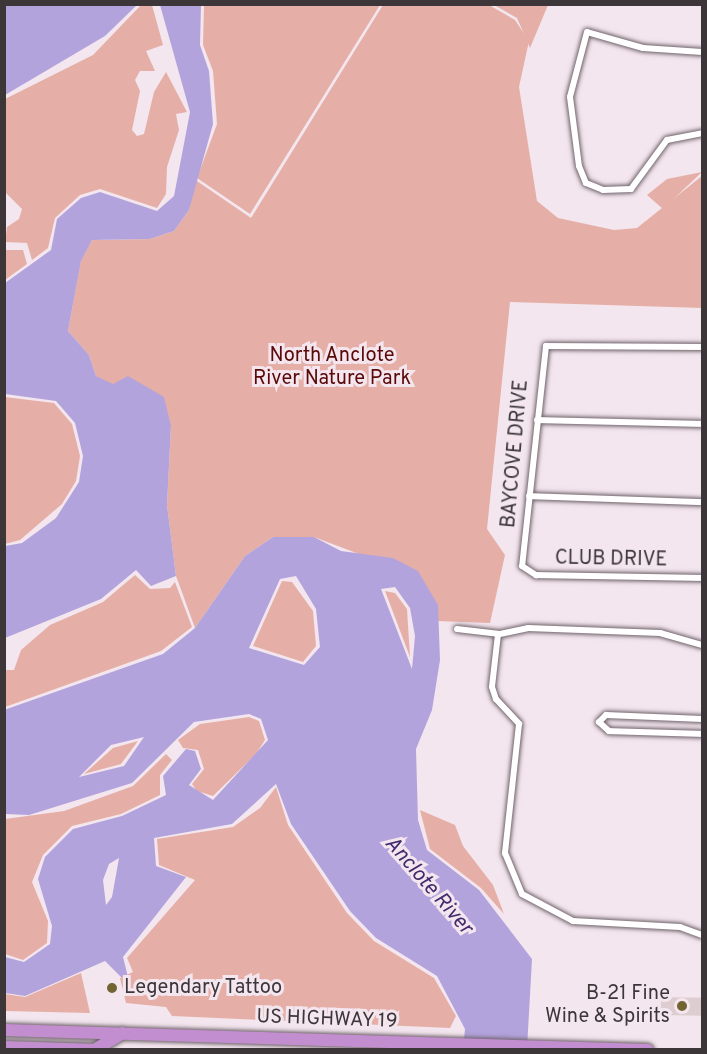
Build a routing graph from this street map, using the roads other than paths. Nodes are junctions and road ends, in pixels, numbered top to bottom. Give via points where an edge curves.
1 (702, 52) edge
2 (702, 133) edge
3 (702, 347) edge
4 (537, 420) junction
5 (702, 424) edge
6 (529, 496) junction
7 (702, 502) edge
8 (522, 566) joint
9 (702, 578) edge
10 (457, 629) dead end
11 (498, 634) junction
12 (702, 645) edge
13 (702, 719) edge
14 (702, 734) edge
15 (702, 935) edge
16 (4, 1030) edge
17 (123, 1033) junction
18 (4, 1047) edge
19 (97, 1049) edge
20 (648, 1050) edge

1 - 2 street via 643,48 587,32 570,97 579,166 586,183 603,189 631,189 667,140
3 - 4 street, BAYCOVE DRIVE via 546,346
4 - 5 street
4 - 6 street, BAYCOVE DRIVE
6 - 7 street
6 - 8 street, BAYCOVE DRIVE
8 - 9 street, CLUB DRIVE via 536,575
10 - 11 street
11 - 12 street via 528,628 660,633
11 - 15 street via 492,687 496,699 519,724 505,853 522,894 573,921 680,927
13 - 14 street via 606,715 599,722 609,731
16 - 17 highway, US HIGHWAY 19
17 - 19 highway
17 - 20 highway, US HIGHWAY 19
18 - 19 highway

